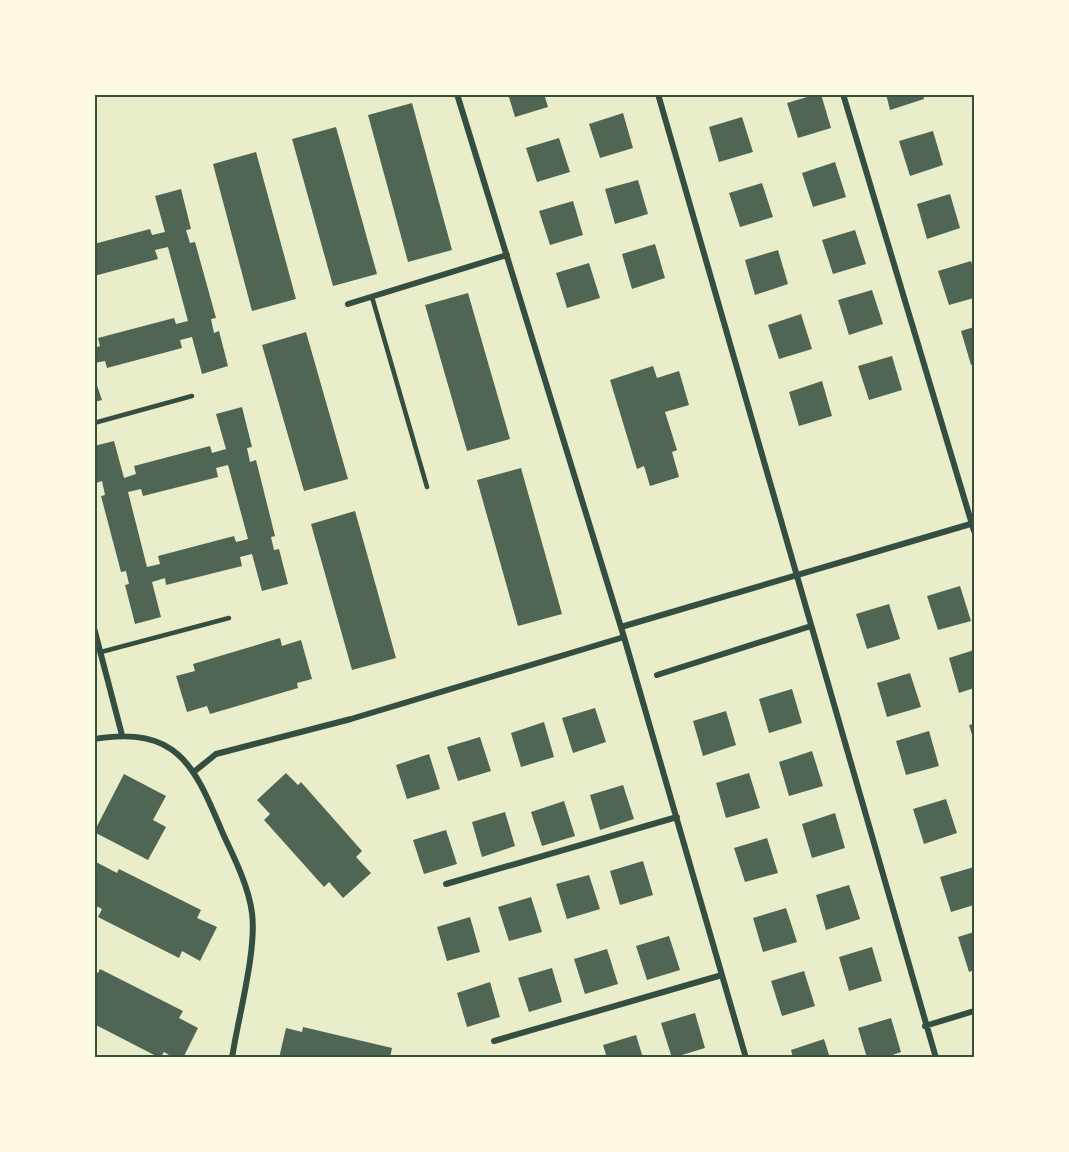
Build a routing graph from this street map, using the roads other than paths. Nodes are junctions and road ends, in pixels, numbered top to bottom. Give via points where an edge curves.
1 (457, 94) edge
2 (658, 94) edge
3 (843, 94) edge
4 (507, 255) junction
5 (372, 297) junction
6 (348, 304) dead end
7 (192, 396) dead end
8 (94, 423) edge
9 (427, 487) dead end
10 (974, 526) edge
11 (796, 575) junction
12 (229, 618) dead end
13 (811, 626) junction
14 (621, 627) junction
15 (94, 628) edge
16 (624, 638) junction
17 (101, 652) junction
18 (657, 675) dead end
19 (122, 735) junction
20 (94, 739) edge
21 (195, 771) junction
22 (677, 817) junction
23 (446, 884) dead end
24 (722, 975) junction
25 (975, 1011) edge
26 (925, 1026) junction
27 (494, 1041) dead end
28 (231, 1058) edge
29 (746, 1058) edge
30 (936, 1058) edge

1 - 4 street
2 - 11 street
3 - 10 street
4 - 5 street
4 - 14 street
5 - 6 street
5 - 9 lane
7 - 8 lane
10 - 11 street
11 - 13 street
11 - 14 street
12 - 17 lane
13 - 18 street
13 - 26 street
14 - 16 street
15 - 17 street
16 - 21 street via 351,719 216,754
16 - 22 street
17 - 19 street
19 - 20 street
19 - 21 street via 156,742 179,754
21 - 28 street via 227,842 252,912 253,938
22 - 23 street
22 - 24 street
24 - 27 street
24 - 29 street
25 - 26 street
26 - 30 street

